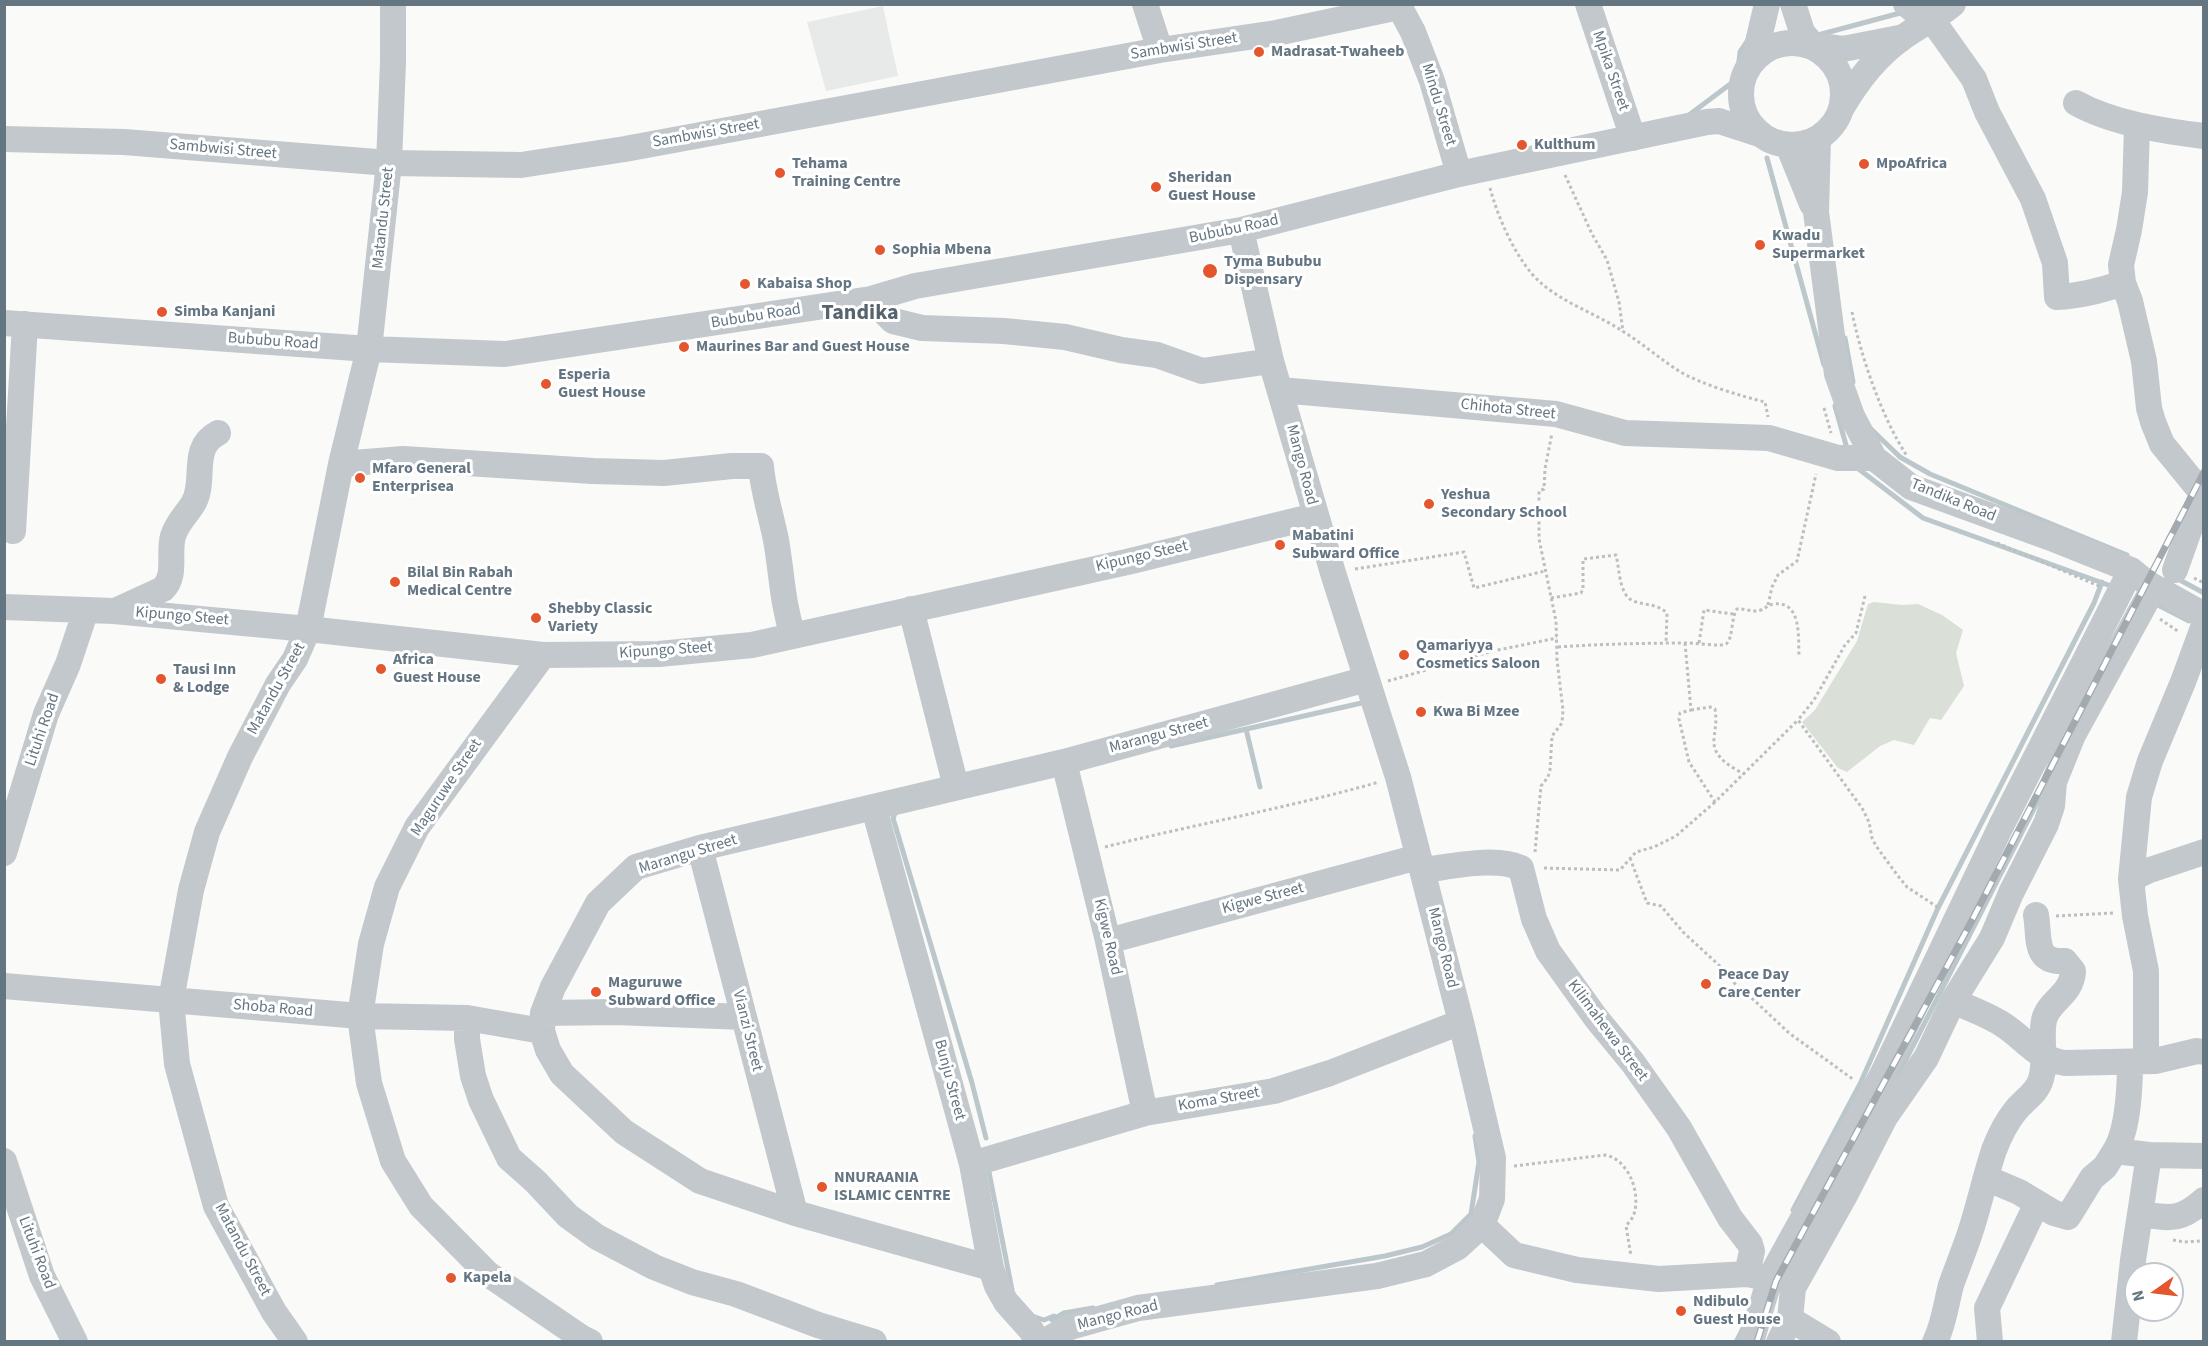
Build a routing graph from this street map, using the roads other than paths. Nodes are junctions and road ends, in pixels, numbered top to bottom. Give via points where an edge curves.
1 (393, 4) edge
2 (1145, 4) edge
3 (1588, 4) edge
4 (1767, 4) edge
5 (1793, 4) edge
6 (1906, 4) edge
7 (1953, 4) edge
8 (1399, 6) edge
9 (1928, 22) junction
10 (1903, 37) junction
11 (1808, 45) junction
12 (1160, 50) junction
13 (1748, 68) junction
14 (2076, 103) dead end
15 (1840, 111) junction
16 (1707, 122) junction
17 (2138, 126) junction
18 (1759, 134) junction
19 (2204, 136) edge
20 (1633, 138) junction
21 (1818, 138) junction
22 (4, 139) edge
23 (1788, 145) junction
24 (390, 163) junction
25 (1459, 174) junction
26 (1816, 212) junction
27 (1241, 230) junction
28 (2123, 283) junction
29 (871, 299) junction
30 (15, 323) edge
31 (369, 349) junction
32 (1271, 361) junction
33 (1280, 390) junction
34 (218, 433) dead end
35 (1874, 458) junction
36 (341, 464) junction
37 (2203, 491) edge
38 (1315, 516) junction
39 (13, 531) dead end
40 (2131, 570) junction
41 (2175, 570) road end
42 (2148, 597) junction
43 (4, 607) edge
44 (911, 609) junction
45 (86, 610) junction
46 (114, 611) junction
47 (2204, 615) edge
48 (308, 629) junction
49 (2200, 635) edge
50 (793, 636) junction
51 (543, 655) junction
52 (1368, 683) junction
53 (1064, 762) junction
54 (956, 787) junction
55 (874, 808) junction
56 (700, 848) junction
57 (2204, 852) edge
58 (4, 853) edge
59 (1420, 863) junction
60 (2131, 879) junction
61 (2036, 915) road end
62 (1108, 941) junction
63 (4, 986) edge
64 (171, 1000) junction
65 (1953, 1001) junction
66 (360, 1016) junction
67 (744, 1017) junction
68 (467, 1018) junction
69 (543, 1022) junction
70 (1461, 1022) junction
71 (2204, 1052) edge
72 (2045, 1059) junction
73 (2138, 1062) junction
74 (1145, 1113) junction
75 (2115, 1151) junction
76 (2149, 1155) junction
77 (2204, 1156) edge
78 (4, 1161) edge
79 (972, 1164) junction
80 (1986, 1178) junction
81 (2204, 1200) edge
82 (2037, 1203) junction
83 (795, 1213) junction
84 (2140, 1214) junction
85 (13, 1221) edge
86 (1482, 1225) junction
87 (991, 1268) junction
88 (1770, 1280) junction
89 (1951, 1286) junction
90 (1987, 1308) junction
91 (1784, 1330) edge
92 (75, 1341) edge
93 (295, 1341) edge
94 (590, 1341) edge
95 (874, 1341) edge
96 (1041, 1341) edge
97 (1751, 1341) edge
98 (1828, 1341) edge
99 (1935, 1341) edge
100 (1990, 1341) edge
101 (2124, 1341) edge

1 - 24 street, Matandu Street
2 - 12 street
3 - 20 street, Mpika Street
4 - 13 street
5 - 11 street
6 - 9 street
7 - 9 street
8 - 12 street, Sambwisi Street via 1276,33
8 - 25 street, Mindu Street via 1432,81
9 - 10 street
9 - 28 street via 1935,24 1974,79 2033,199 2055,263 2057,297 2095,293
10 - 11 street via 1843,49
10 - 15 street via 1878,57
11 - 13 street via 1778,44
11 - 15 street via 1827,56 1838,72 1843,91
12 - 24 street, Sambwisi Street via 521,165
13 - 16 street via 1730,102
13 - 18 street via 1740,98 1746,117
14 - 17 street via 2094,113
15 - 21 street via 1832,126
16 - 18 street via 1719,121
16 - 20 street, Bububu Road
17 - 19 street
17 - 28 street via 2135,192 2121,265
18 - 23 street
20 - 25 street, Bububu Road
21 - 23 street
21 - 26 street, Tandika Road
22 - 24 street, Sambwisi Street via 124,142
23 - 26 street
24 - 31 street, Matandu Street
25 - 27 street, Bububu Road
26 - 35 street, Tandika Road via 1837,374 1852,416
27 - 29 street, Bububu Road via 915,286
27 - 32 street, Mango Road
28 - 37 street via 2144,361 2153,422 2162,444
29 - 31 street, Bububu Road via 505,354
29 - 32 street via 893,321 922,328 1065,337 1157,355 1202,371
30 - 31 street, Bububu Road
30 - 39 street
31 - 36 street, Matandu Street
32 - 33 street, Mango Road
33 - 35 street, Chihota Street via 1556,414 1625,433 1769,438 1828,455
33 - 38 street, Mango Road
34 - 46 street via 208,438 202,449 193,504 173,535 168,584
35 - 40 street, Tandika Road via 1911,487
36 - 48 street, Matandu Street
36 - 50 street via 403,459 664,473 761,466 781,590
37 - 41 street
38 - 44 street, Kipungo Steet
38 - 52 street, Mango Road
40 - 42 street, Tandika Road
40 - 88 street via 1956,919 1907,1026
42 - 47 street, Tandika Road
42 - 65 street via 2073,735 2054,782 2046,824 1992,938
43 - 45 street, Kipungo Steet
44 - 50 street, Kipungo Steet
44 - 54 street
45 - 46 street, Kipungo Steet
45 - 58 street, Lituhi Road via 46,714
46 - 48 street, Kipungo Steet
48 - 51 street, Kipungo Steet
48 - 64 street, Matandu Street via 240,757 207,832 191,890
49 - 60 street via 2139,798
50 - 51 street, Kipungo Steet via 752,645 659,654
51 - 66 street, Maguruwe Street via 417,827 387,887 371,944
52 - 53 street, Marangu Street
52 - 59 street, Mango Road
53 - 54 street, Marangu Street
53 - 62 street, Kigwe Road
54 - 55 street, Marangu Street
55 - 56 street, Marangu Street
55 - 79 street, Bunju Street
56 - 67 street, Vianzi Street
56 - 69 street, Marangu Street via 636,867 598,903 553,987
57 - 60 street
59 - 62 street, Kigwe Street
59 - 70 street, Mango Road
59 - 88 street, Kilimahewa Street via 1508,863 1526,868 1534,919 1548,951 1679,1128
60 - 73 street via 2146,971
61 - 72 street via 2038,940 2045,957 2066,961 2073,971 2065,993 2047,1011 2042,1035
62 - 74 street, Kigwe Road
63 - 64 street, Shoba Road
64 - 66 street, Shoba Road
64 - 93 street, Matandu Street via 177,1064 216,1206 274,1312
65 - 72 street via 2004,1025
65 - 88 street via 1926,1058 1885,1116 1844,1197
66 - 68 street, Shoba Road
66 - 94 street, Maguruwe Street via 369,1083 393,1161 421,1206 488,1274
67 - 69 street, Shoba Road via 616,1012
67 - 83 street, Vianzi Street
68 - 69 street, Shoba Road
68 - 95 street via 466,1040 473,1076 509,1158 568,1216 597,1237 654,1267
69 - 83 street via 548,1050 562,1074 624,1132 700,1181
70 - 74 street, Koma Street via 1274,1091
70 - 86 street, Mango Road via 1493,1158 1492,1199
71 - 73 street
72 - 73 street via 2065,1063
72 - 80 street via 2040,1084 2010,1119
73 - 75 street via 2125,1126
74 - 79 street, Koma Street
75 - 76 street
75 - 82 street via 2092,1178 2068,1217
76 - 77 street
76 - 84 street
78 - 85 street, Lituhi Road
79 - 87 street, Bunju Street
80 - 82 street
80 - 89 street
81 - 84 street via 2181,1217
82 - 90 street
83 - 87 street
84 - 101 street
85 - 92 street, Lituhi Road
86 - 88 street via 1514,1254 1577,1270 1659,1278
86 - 96 street, Mango Road via 1458,1247 1426,1264 1377,1276 1138,1308 1070,1327
87 - 96 street, Bunju Street via 1006,1302
88 - 91 street
88 - 97 street
89 - 90 street
89 - 99 street
90 - 100 street
91 - 98 street

